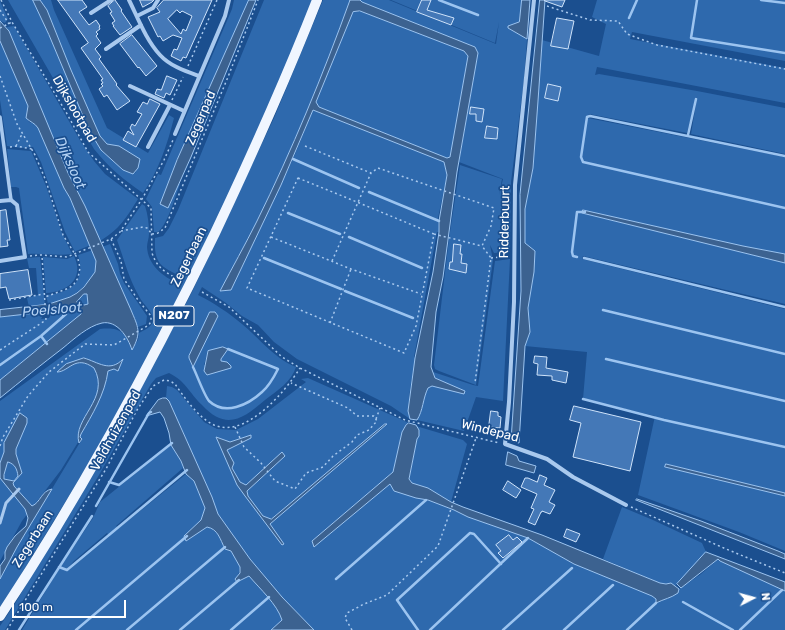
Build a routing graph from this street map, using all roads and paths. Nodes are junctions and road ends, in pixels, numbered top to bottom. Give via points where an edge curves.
1 (1, 0) edge
2 (110, 0) edge
3 (129, 0) edge
4 (158, 0) edge
5 (217, 0) edge
6 (229, 0) edge
7 (258, 0) edge
8 (317, 0) edge
9 (534, 0) edge
10 (547, 6) dead end
11 (0, 10) edge
12 (91, 13) dead end
13 (137, 16) junction
14 (12, 22) junction
15 (8, 25) junction
16 (141, 25) junction
17 (0, 28) edge
18 (106, 49) dead end
19 (785, 68) edge
20 (186, 71) junction
21 (0, 76) edge
22 (198, 76) junction
23 (130, 86) dead end
24 (170, 105) junction
25 (184, 111) junction
26 (0, 118) edge
27 (22, 134) junction
28 (175, 134) joint
29 (16, 146) junction
30 (305, 146) dead end
31 (148, 147) dead end
32 (4, 148) junction
33 (32, 149) junction
34 (371, 173) junction
35 (142, 199) junction
36 (11, 200) junction
37 (0, 201) edge
38 (358, 203) junction
39 (120, 232) junction
40 (152, 234) junction
41 (434, 234) junction
42 (271, 237) junction
43 (111, 239) junction
44 (482, 246) junction
45 (74, 254) junction
46 (42, 255) junction
47 (514, 255) junction
48 (25, 257) junction
49 (492, 258) junction
50 (0, 261) edge
51 (332, 261) junction
52 (351, 269) junction
53 (176, 278) dead end
54 (202, 292) dead end
55 (45, 294) junction
56 (422, 294) junction
57 (45, 297) junction
58 (9, 300) dead end
59 (330, 323) junction
60 (0, 350) edge
61 (300, 368) junction
62 (291, 382) junction
63 (475, 382) dead end
64 (380, 408) junction
65 (376, 419) junction
66 (235, 427) junction
67 (476, 438) junction
68 (504, 444) junction
69 (0, 446) edge
70 (18, 489) dead end
71 (626, 505) joint
72 (0, 523) edge
73 (785, 572) edge
74 (0, 616) edge
75 (7, 630) edge
76 (352, 630) edge

1 - 14 path, Dijkslootpad
2 - 12 street
3 - 13 street
4 - 13 street via 153,8
5 - 20 path
6 - 22 street via 225,16
7 - 40 path, Zegerpad via 165,228
8 - 74 main road, Zegerbaan / N207 via 292,64 241,179 189,287 92,467
9 - 47 street, Ridderbuurt via 515,185
10 - 19 path via 590,20 618,21 627,34 657,45
11 - 15 path
13 - 16 street
14 - 15 path
14 - 35 path, Dijkslootpad via 88,152
15 - 17 path
16 - 18 street
16 - 20 street via 160,56
20 - 22 street
20 - 24 path
21 - 27 path
22 - 25 street
23 - 24 street
24 - 25 street
24 - 31 street
25 - 28 street
26 - 32 street
27 - 29 path
27 - 33 path
28 - 35 path
29 - 32 path
29 - 33 path
30 - 34 path
32 - 36 street
33 - 45 path via 52,196 63,234
34 - 38 path
34 - 44 path via 378,168 494,208 491,226
35 - 39 path
35 - 40 path, Dijkslootpad via 151,208
36 - 37 street
36 - 48 street via 17,205
38 - 41 path
38 - 42 path via 298,178
38 - 51 path
39 - 40 path via 143,226
39 - 43 path
40 - 53 path via 152,253 156,264
41 - 44 path
41 - 56 path
42 - 51 path
42 - 59 path via 247,288
43 - 45 path
43 - 69 path via 121,261 124,279 151,316 149,325 114,345 85,344 49,372 28,396
44 - 49 path
45 - 46 path via 67,257
45 - 57 path via 80,268 74,284
46 - 48 path
46 - 55 path
47 - 49 path
47 - 68 street, Ridderbuurt via 509,402
48 - 50 street
49 - 63 path
51 - 52 path
52 - 56 path
52 - 59 path
54 - 61 path, Windepad via 229,307 282,357
55 - 57 path
55 - 58 path
56 - 59 path via 416,326 404,353
57 - 60 path via 46,320
61 - 62 path
61 - 64 path, Windepad
62 - 65 path via 348,408 357,416 374,416
62 - 66 path via 284,392 251,420
64 - 65 path
64 - 67 path, Windepad via 408,421
65 - 66 path via 369,430 357,435 322,467 306,473 295,489 275,482 243,446
66 - 75 path, Veldhuizenpad via 213,425 205,420 170,381 164,380 153,386 137,410 106,469
67 - 68 path, Windepad
67 - 76 path via 438,546 387,595 347,613 345,618
68 - 71 street, Windepad via 547,459 573,477
70 - 72 lane via 6,502
71 - 73 path

